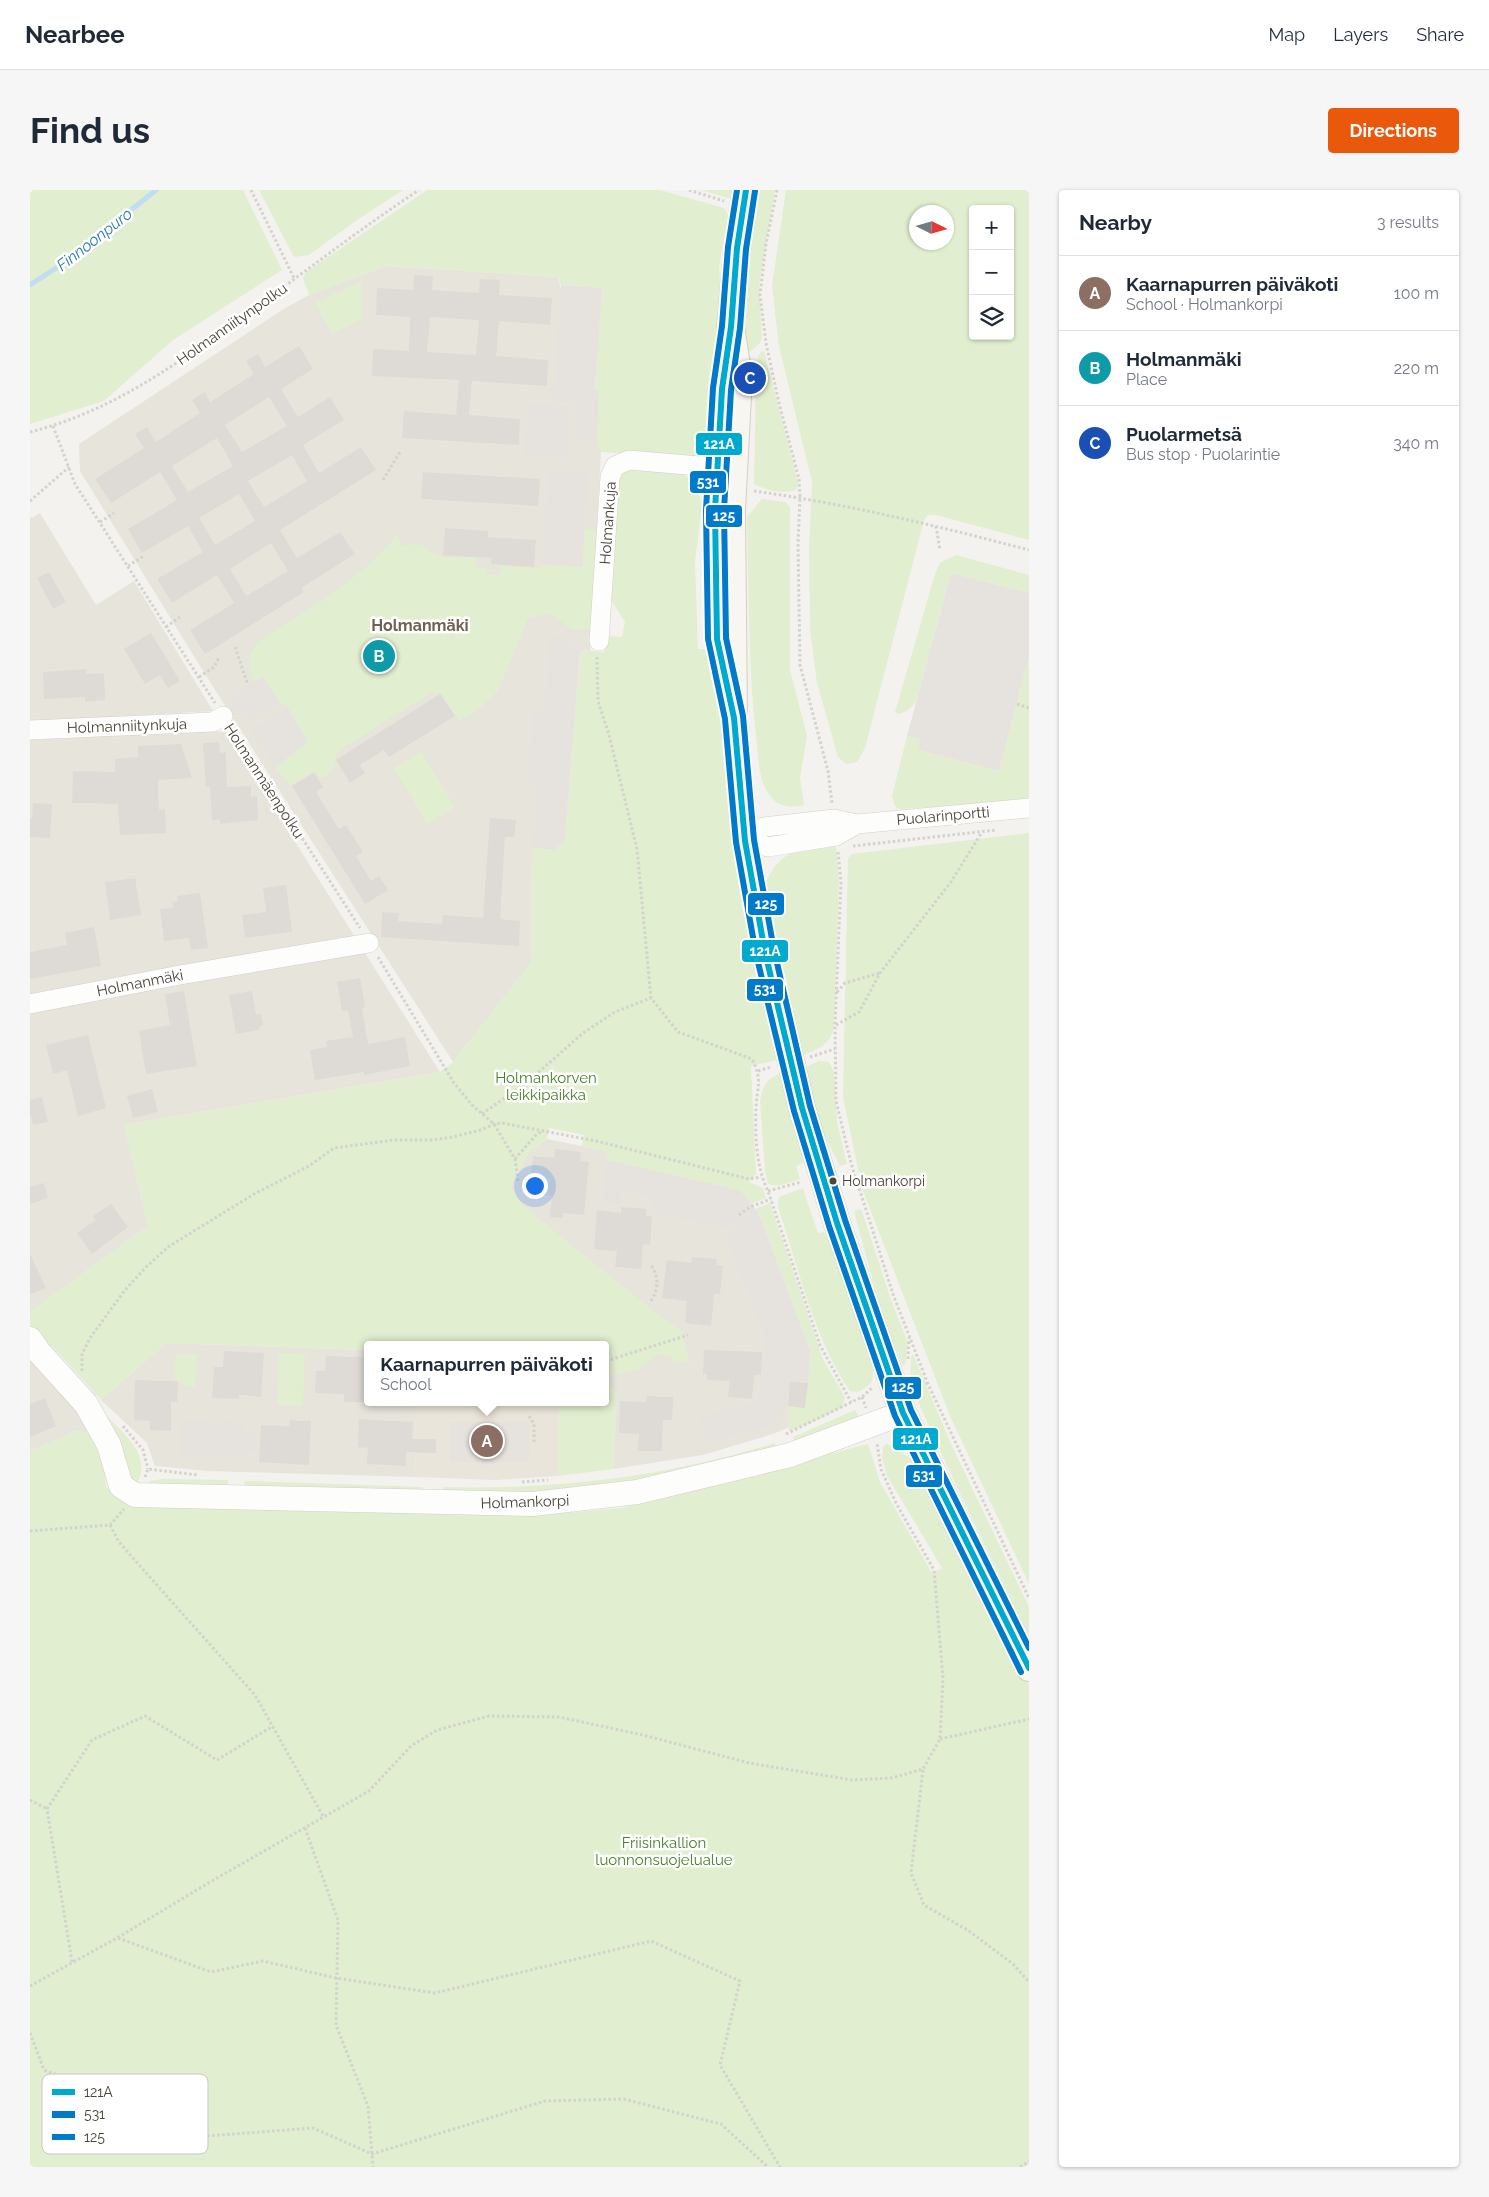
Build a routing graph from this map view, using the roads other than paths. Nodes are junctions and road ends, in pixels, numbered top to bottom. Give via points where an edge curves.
1 (745, 199) edge
2 (733, 476) junction
3 (599, 641) road end
4 (223, 716) road end
5 (30, 730) edge
6 (1029, 808) edge
7 (745, 841) junction
8 (369, 943) road end
9 (30, 1004) edge
10 (30, 1339) edge
11 (903, 1413) junction
12 (1029, 1668) edge

1 - 2 main road via 722,389
2 - 3 street, Holmankuja via 629,460 615,466 610,477
2 - 7 main road via 715,510 717,639 734,718
4 - 5 street, Holmanniitynkuja via 213,722
6 - 7 street, Puolarinportti via 857,824 836,834 768,847
7 - 11 main road via 765,952 802,1108 837,1224 899,1377
8 - 9 street, Holmanmäki
10 - 11 street, Holmankorpi via 86,1404 109,1445 121,1486 135,1495 426,1503 559,1502 638,1492 790,1455
11 - 12 main road

